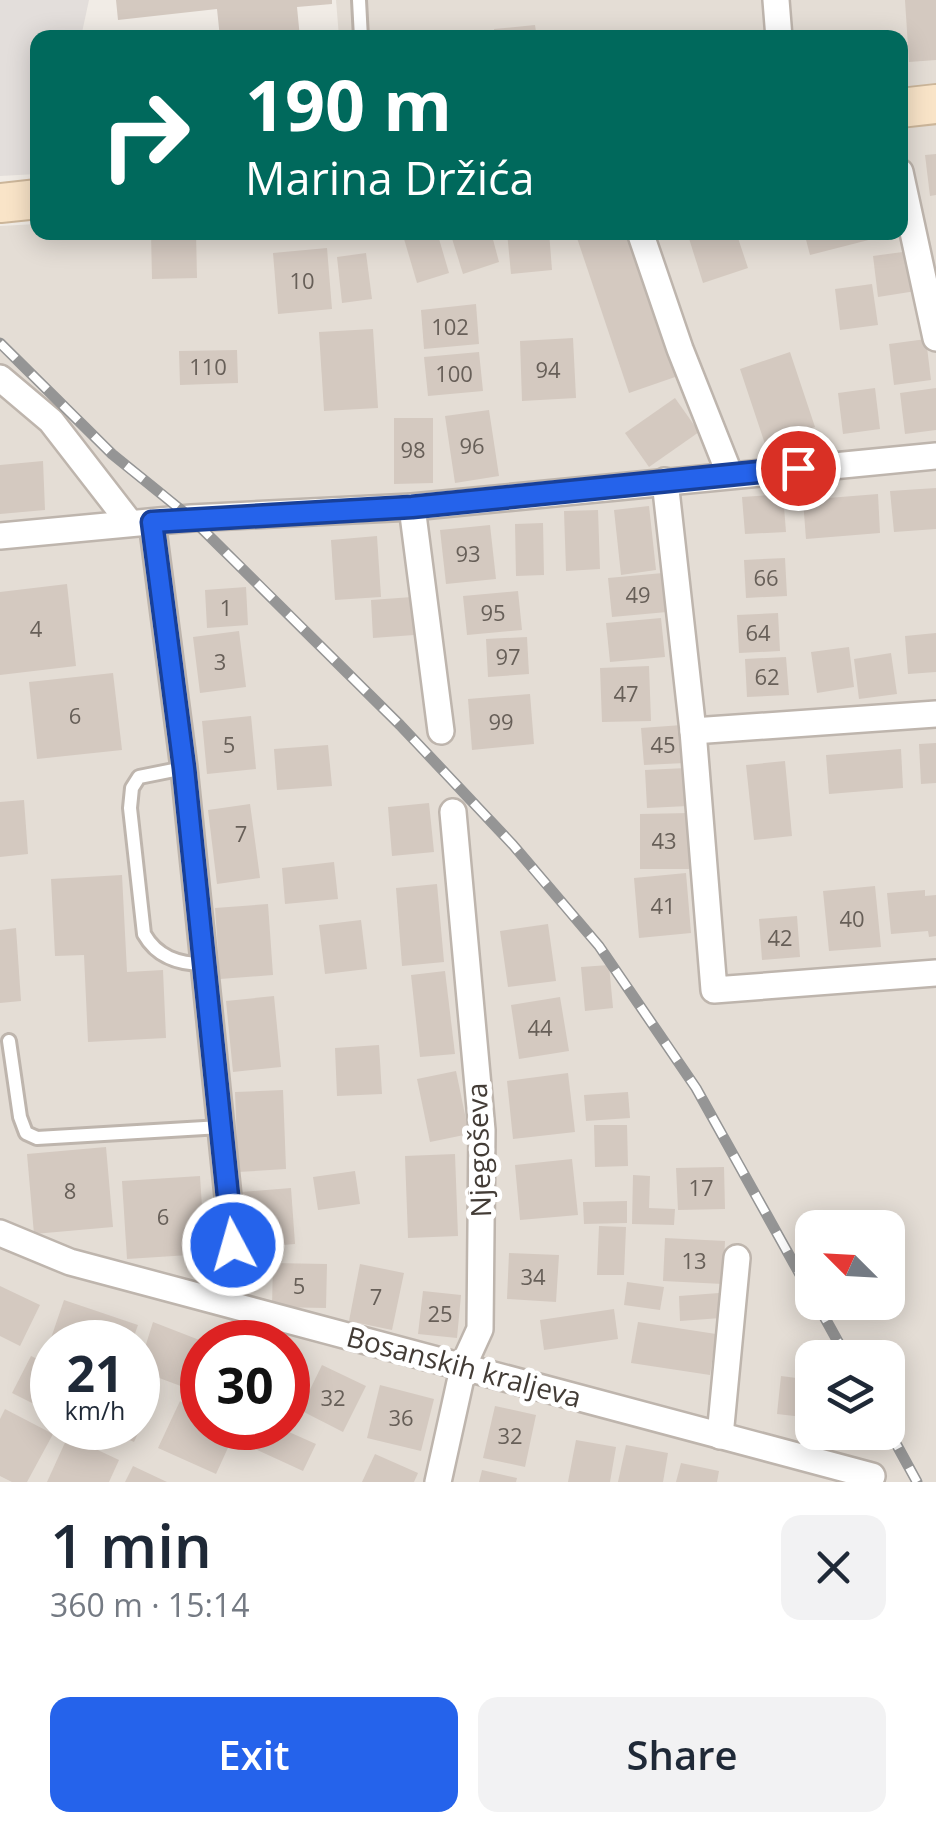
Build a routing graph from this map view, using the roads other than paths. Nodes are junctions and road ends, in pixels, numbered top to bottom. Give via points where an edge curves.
1 (359, 0) edge
2 (776, 0) edge
3 (361, 30) edge
4 (778, 30) edge
5 (936, 104) edge
6 (908, 107) edge
7 (30, 200) edge
8 (0, 202) edge
9 (908, 209) edge
10 (643, 240) edge
11 (936, 338) edge
12 (0, 378) edge
13 (936, 456) edge
14 (730, 475) junction
15 (665, 481) junction
16 (412, 507) junction
17 (141, 522) junction
18 (0, 536) edge
19 (936, 714) edge
20 (441, 731) dead end
21 (693, 731) junction
22 (184, 768) junction
23 (453, 812) dead end
24 (204, 964) junction
25 (936, 974) edge
26 (9, 1041) dead end
27 (220, 1127) junction
28 (0, 1233) edge
29 (738, 1258) dead end
30 (222, 1300) junction
31 (464, 1364) junction
32 (720, 1436) junction
33 (872, 1476) dead end
34 (438, 1482) edge

1 - 3 lane
2 - 4 street
5 - 6 main road
7 - 8 main road
9 - 11 street
10 - 14 street
12 - 17 street via 51,420
13 - 14 street
14 - 15 street
15 - 16 street
15 - 21 street
16 - 17 street
16 - 20 street
17 - 18 street
17 - 22 street
19 - 21 street
21 - 25 street via 714,990
22 - 24 street
22 - 24 lane via 139,776 130,808 144,934 165,956
23 - 31 street, Njegoševa via 482,1130 480,1329
24 - 27 street
26 - 27 lane via 26,1134
27 - 30 street via 233,1245
28 - 30 street, Bosanskih kraljeva via 70,1262
29 - 32 street
30 - 31 street, Bosanskih kraljeva
31 - 32 street, Bosanskih kraljeva
31 - 34 street, Njegoševa
32 - 33 street, Bosanskih kraljeva

